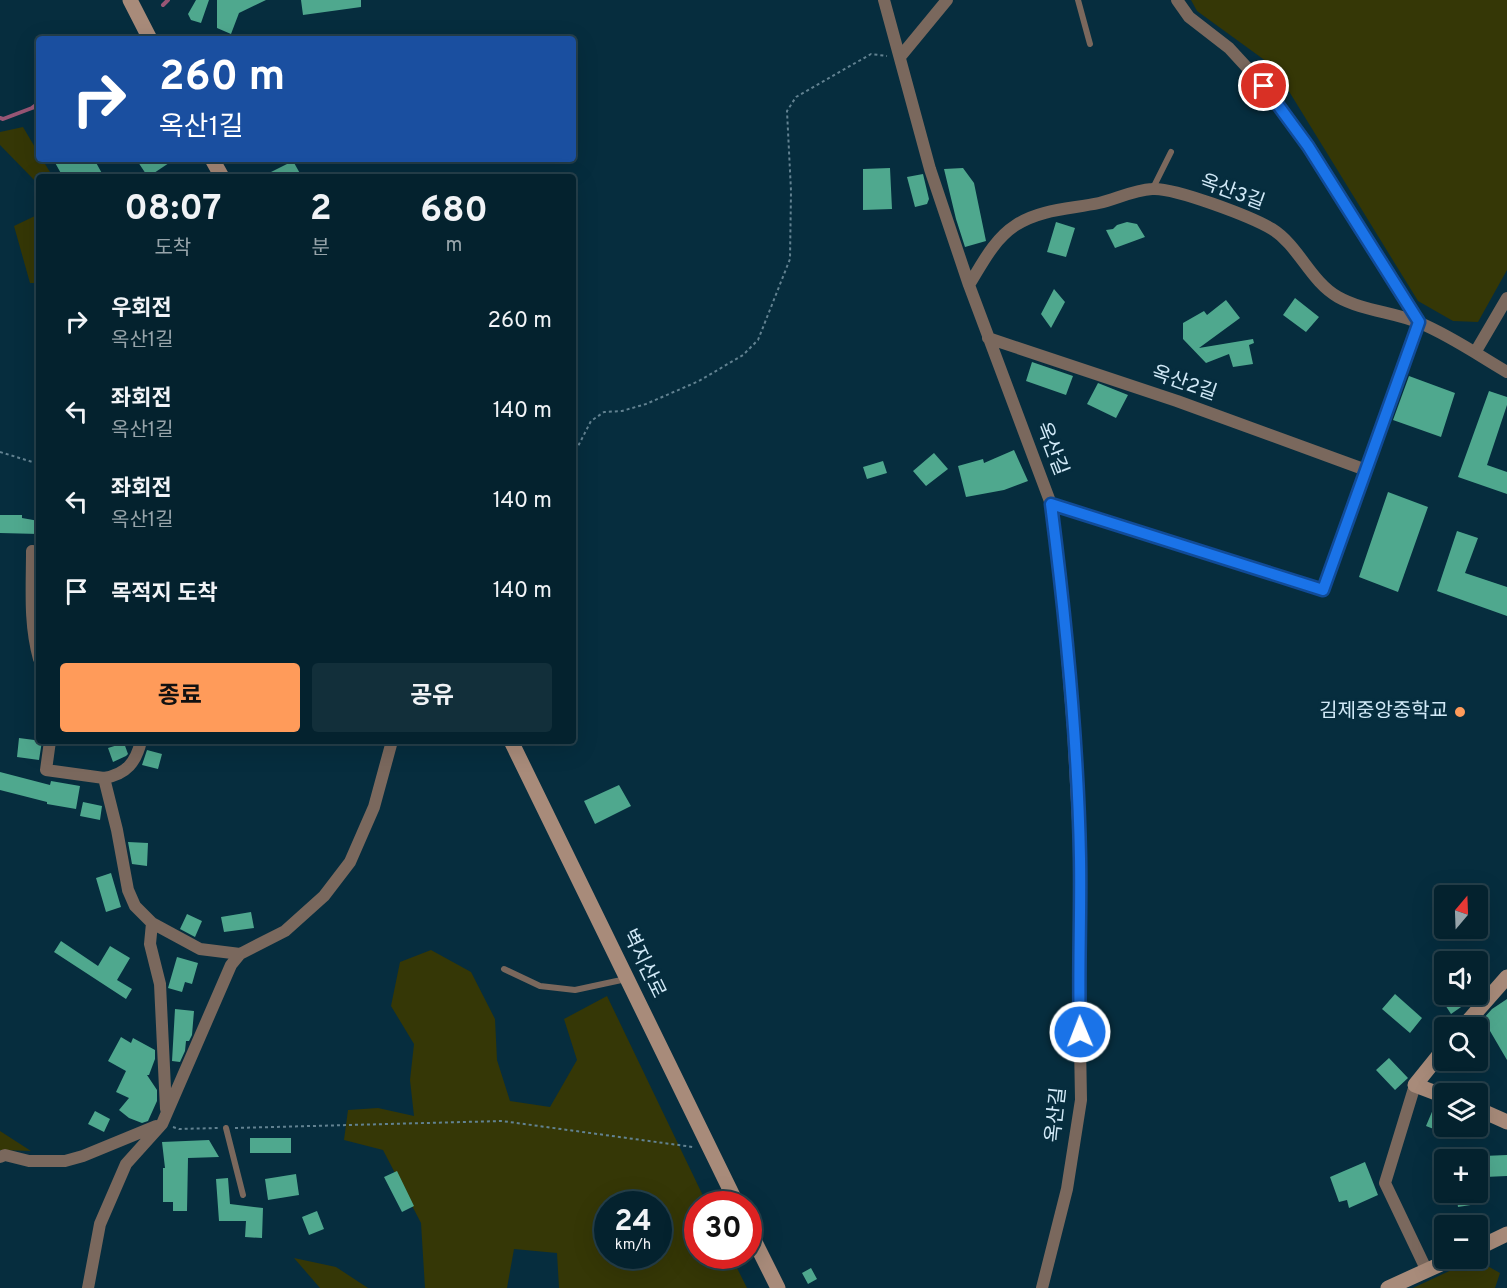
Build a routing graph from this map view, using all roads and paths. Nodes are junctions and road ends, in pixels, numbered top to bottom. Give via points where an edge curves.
1 (130, 0) edge
2 (884, 0) edge
3 (947, 0) edge
4 (1078, 0) edge
5 (1177, 0) edge
6 (148, 36) edge
7 (1090, 44) dead end
8 (900, 57) junction
9 (1171, 152) dead end
10 (1153, 189) junction
11 (969, 285) junction
12 (1507, 298) edge
13 (1419, 322) junction
14 (988, 338) junction
15 (1476, 351) junction
16 (1507, 372) edge
17 (576, 450) edge
18 (0, 452) edge
19 (36, 463) edge
20 (1366, 470) junction
21 (1051, 504) junction
22 (36, 552) edge
23 (36, 647) edge
24 (50, 744) edge
25 (140, 744) edge
26 (391, 744) edge
27 (512, 744) edge
28 (105, 778) junction
29 (152, 923) junction
30 (240, 954) junction
31 (504, 969) dead end
32 (1507, 977) edge
33 (627, 978) junction
34 (1472, 1017) edge
35 (1434, 1061) edge
36 (1415, 1085) junction
37 (1434, 1092) edge
38 (1488, 1114) edge
39 (164, 1118) junction
40 (1507, 1122) edge
41 (226, 1128) junction
42 (710, 1150) junction
43 (0, 1157) edge
44 (730, 1191) edge
45 (243, 1195) dead end
46 (1507, 1234) edge
47 (1488, 1243) edge
48 (762, 1256) edge
49 (1434, 1268) edge
50 (1427, 1271) junction
51 (90, 1286) edge
52 (778, 1288) edge
53 (1042, 1288) edge
54 (1388, 1288) edge

1 - 6 street
2 - 8 street, 옥산길
3 - 8 street
4 - 7 lane
5 - 13 street via 1189,17 1229,48 1264,86 1308,146
8 - 11 street, 옥산길 via 930,169
8 - 17 path via 871,54 796,97 787,111 790,259 758,340 743,355 699,381 646,404 604,412 591,421
9 - 10 lane
10 - 11 street, 옥산3길 via 1047,212 1016,225 993,246
10 - 13 street, 옥산3길 via 1218,206 1259,222 1274,231 1334,295
11 - 14 street, 옥산길
12 - 15 street
13 - 15 street, 옥산3길
13 - 20 street
14 - 20 street, 옥산2길
14 - 21 street, 옥산길
15 - 16 street, 옥산3길
18 - 19 path
20 - 21 street via 1323,590
21 - 53 street, 옥산길 via 1061,581 1080,858 1081,1100 1067,1189
22 - 23 street via 32,551 31,599
24 - 28 street via 46,770
25 - 28 street via 130,767
26 - 30 street via 374,807 350,862 324,896 285,931
27 - 33 street, 벽지산로
28 - 29 street via 128,890 135,906
29 - 30 street via 200,949
29 - 39 street via 150,944 160,984
30 - 39 street via 231,965
31 - 33 lane via 540,986 575,990
32 - 34 street
33 - 42 street, 벽지산로
35 - 36 street
36 - 37 street
36 - 50 street via 1385,1184
38 - 40 street
39 - 41 path via 179,1129
39 - 43 street via 65,1161
39 - 51 street via 126,1164 100,1224
41 - 42 path via 502,1121
41 - 45 lane
42 - 44 street, 벽지산로
46 - 47 street
48 - 52 street
49 - 50 street
50 - 54 street

